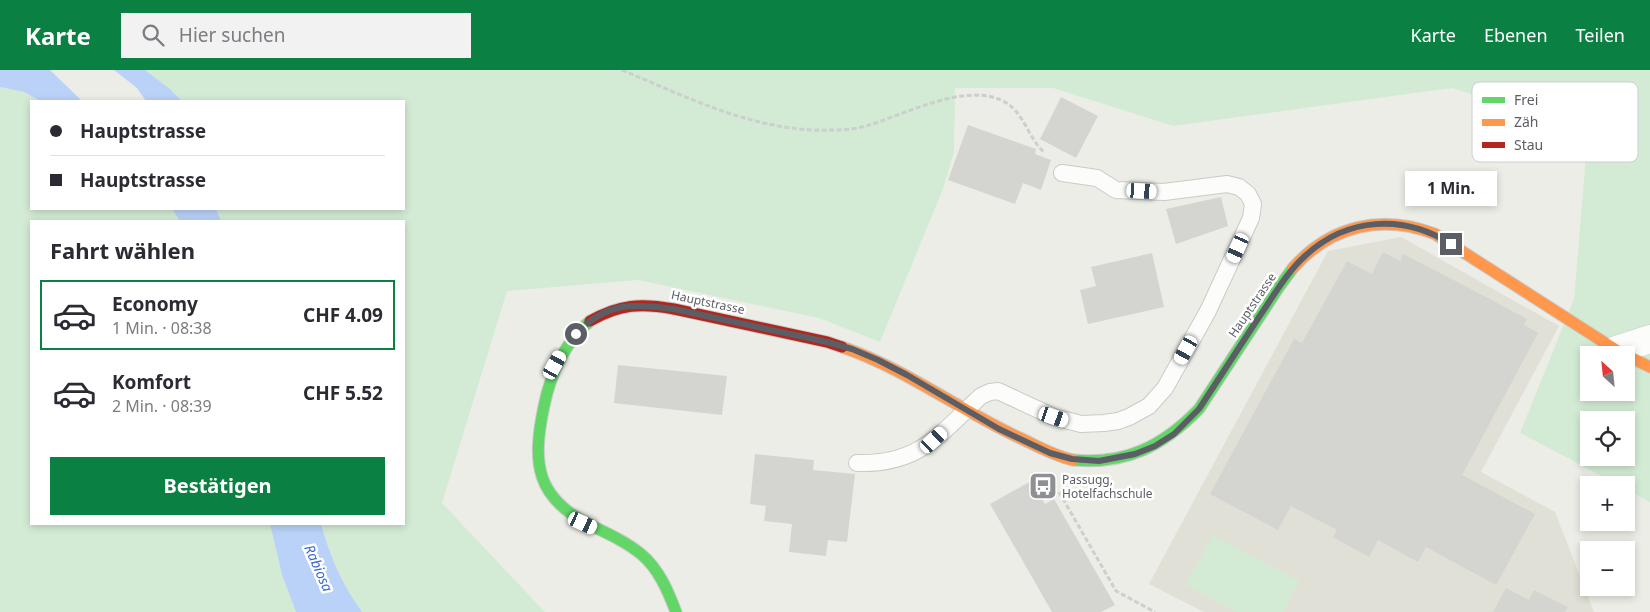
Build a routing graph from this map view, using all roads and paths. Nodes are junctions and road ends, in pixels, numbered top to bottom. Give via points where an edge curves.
1 (622, 70) edge
2 (1062, 173) joint
3 (1650, 338) edge
4 (1610, 346) edge
5 (1627, 346) edge
6 (1635, 360) edge
7 (1650, 367) edge
8 (966, 411) junction
9 (1050, 453) junction
10 (856, 463) dead end
11 (676, 612) edge
12 (1156, 612) edge

1 - 2 path via 741,117 813,130 864,127 962,96 991,97 1014,108 1040,148
2 - 8 lane via 1097,178 1116,190 1164,192 1234,185 1248,194 1253,211 1208,311 1165,388 1149,406 1118,421 1081,424 1054,417 994,391 981,396
3 - 5 street
4 - 9 street, Hauptstrasse via 1435,234 1393,223 1369,225 1326,240 1304,256 1283,282 1199,409 1174,434 1155,446 1117,459 1085,461
6 - 7 street, Hauptstrasse
8 - 9 street, Hauptstrasse
8 - 10 lane via 934,440 912,454 879,463
8 - 11 street, Hauptstrasse via 878,360 820,340 650,305 626,305 605,311 584,325 567,344 555,365 547,390 537,442 541,475 556,502 568,513 641,554 664,582
9 - 12 path via 1059,494 1114,589

